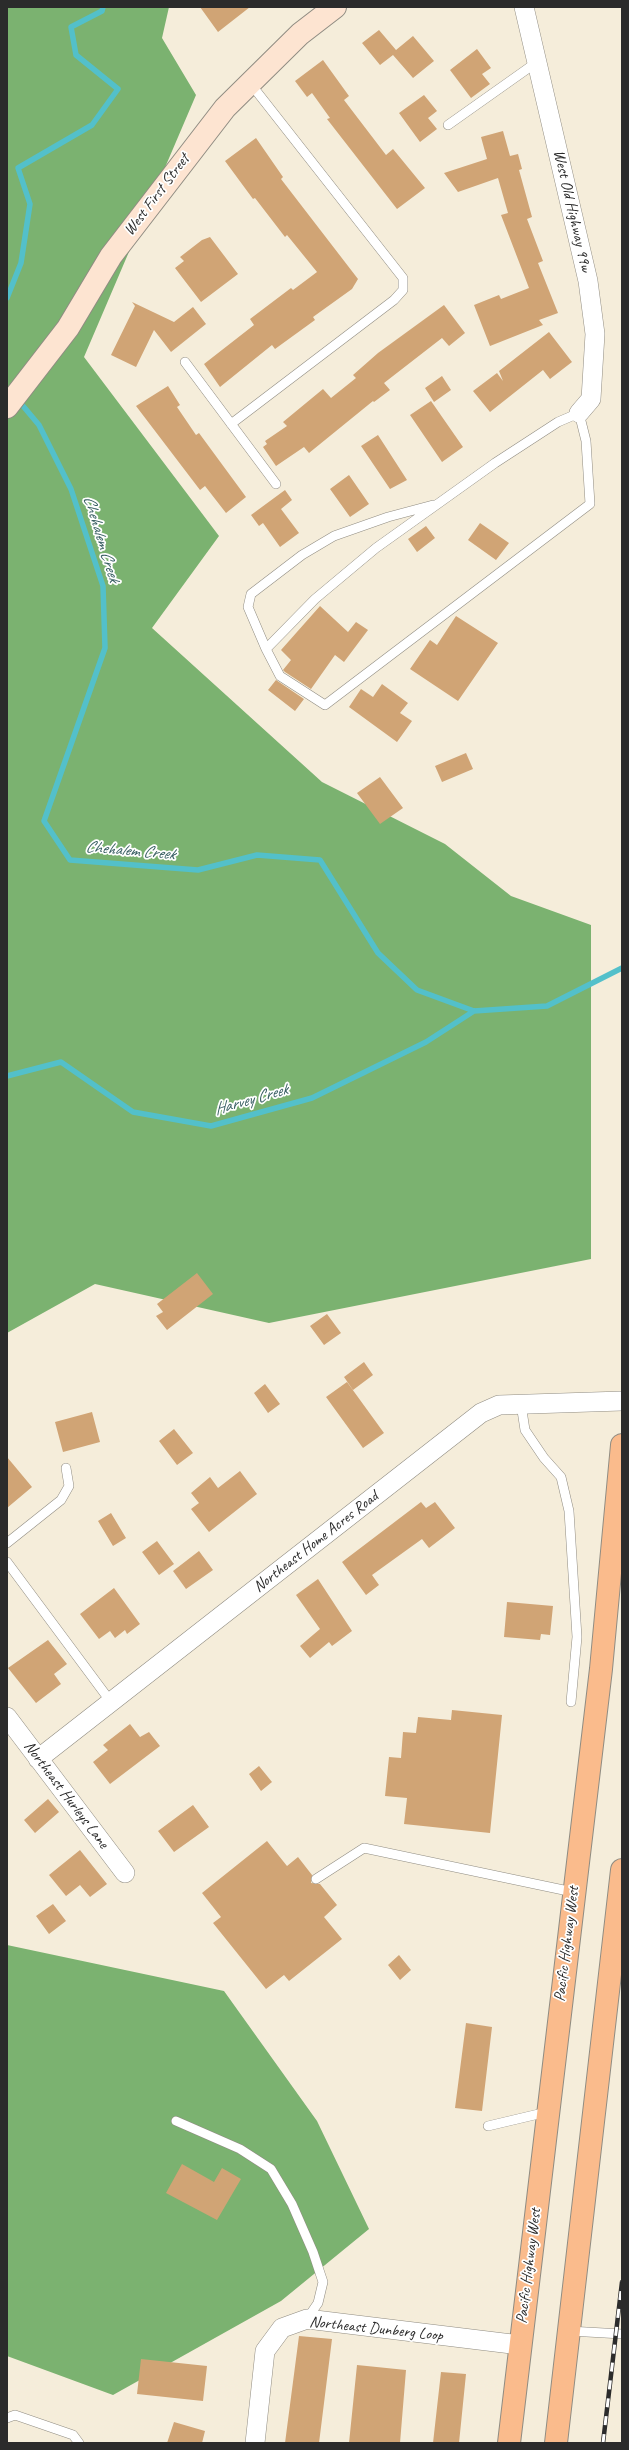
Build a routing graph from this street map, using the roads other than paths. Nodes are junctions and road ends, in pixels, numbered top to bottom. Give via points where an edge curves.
1 (335, 7) edge
2 (524, 7) edge
3 (537, 62) junction
4 (249, 82) junction
5 (448, 125) dead end
6 (185, 362) dead end
7 (7, 407) edge
8 (578, 413) junction
9 (231, 424) junction
10 (276, 484) dead end
11 (440, 503) junction
12 (266, 649) junction
13 (622, 1401) edge
14 (521, 1404) junction
15 (622, 1445) edge
16 (66, 1468) dead end
17 (7, 1543) edge
18 (7, 1562) edge
19 (111, 1702) junction
20 (571, 1702) dead end
21 (7, 1717) edge
22 (38, 1759) junction
23 (622, 1870) edge
24 (125, 1873) dead end
25 (316, 1879) dead end
26 (573, 1892) junction
27 (620, 1909) edge
28 (547, 2112) junction
29 (176, 2121) dead end
30 (488, 2126) dead end
31 (307, 2319) junction
32 (569, 2331) junction
33 (622, 2334) edge
34 (520, 2345) junction
35 (7, 2418) edge
36 (79, 2443) edge
37 (255, 2443) edge
38 (508, 2443) edge
39 (556, 2443) edge

1 - 4 street, West First Street via 300,34
2 - 3 street, West Old Highway 99w
3 - 5 lane
3 - 8 street, West Old Highway 99w via 588,281 595,334 591,399
4 - 7 street, West First Street via 224,108 116,250 68,328
4 - 9 lane via 403,278 403,290 394,300
6 - 9 lane
8 - 11 lane via 558,422 508,454
8 - 12 lane via 586,440 590,504 325,705 280,676
9 - 10 lane
11 - 12 lane via 376,548 315,599
11 - 12 lane via 388,517 334,536 302,555 251,594 248,607
13 - 14 street, Northeast Home Acres Road
14 - 19 street, Northeast Home Acres Road via 499,1405 481,1413
14 - 20 lane via 525,1430 561,1477 569,1511 577,1637
15 - 26 main road, Pacific Highway West via 601,1669
16 - 17 lane via 69,1486 61,1500
18 - 19 lane
19 - 22 street, Northeast Home Acres Road
21 - 22 street, Northeast Hurleys Lane
22 - 24 street, Northeast Hurleys Lane
23 - 27 main road
25 - 26 lane via 364,1848
26 - 28 main road, Pacific Highway West
27 - 32 main road
28 - 30 lane
28 - 34 main road, Pacific Highway West
29 - 31 lane via 240,2149 270,2170 292,2204 323,2282 318,2303
31 - 34 street, Northeast Dunberg Loop
31 - 37 street, Northeast Dunberg Loop via 282,2328 264,2351
32 - 33 lane
32 - 39 main road
34 - 38 main road, Pacific Highway West
35 - 36 lane via 15,2415 73,2435

